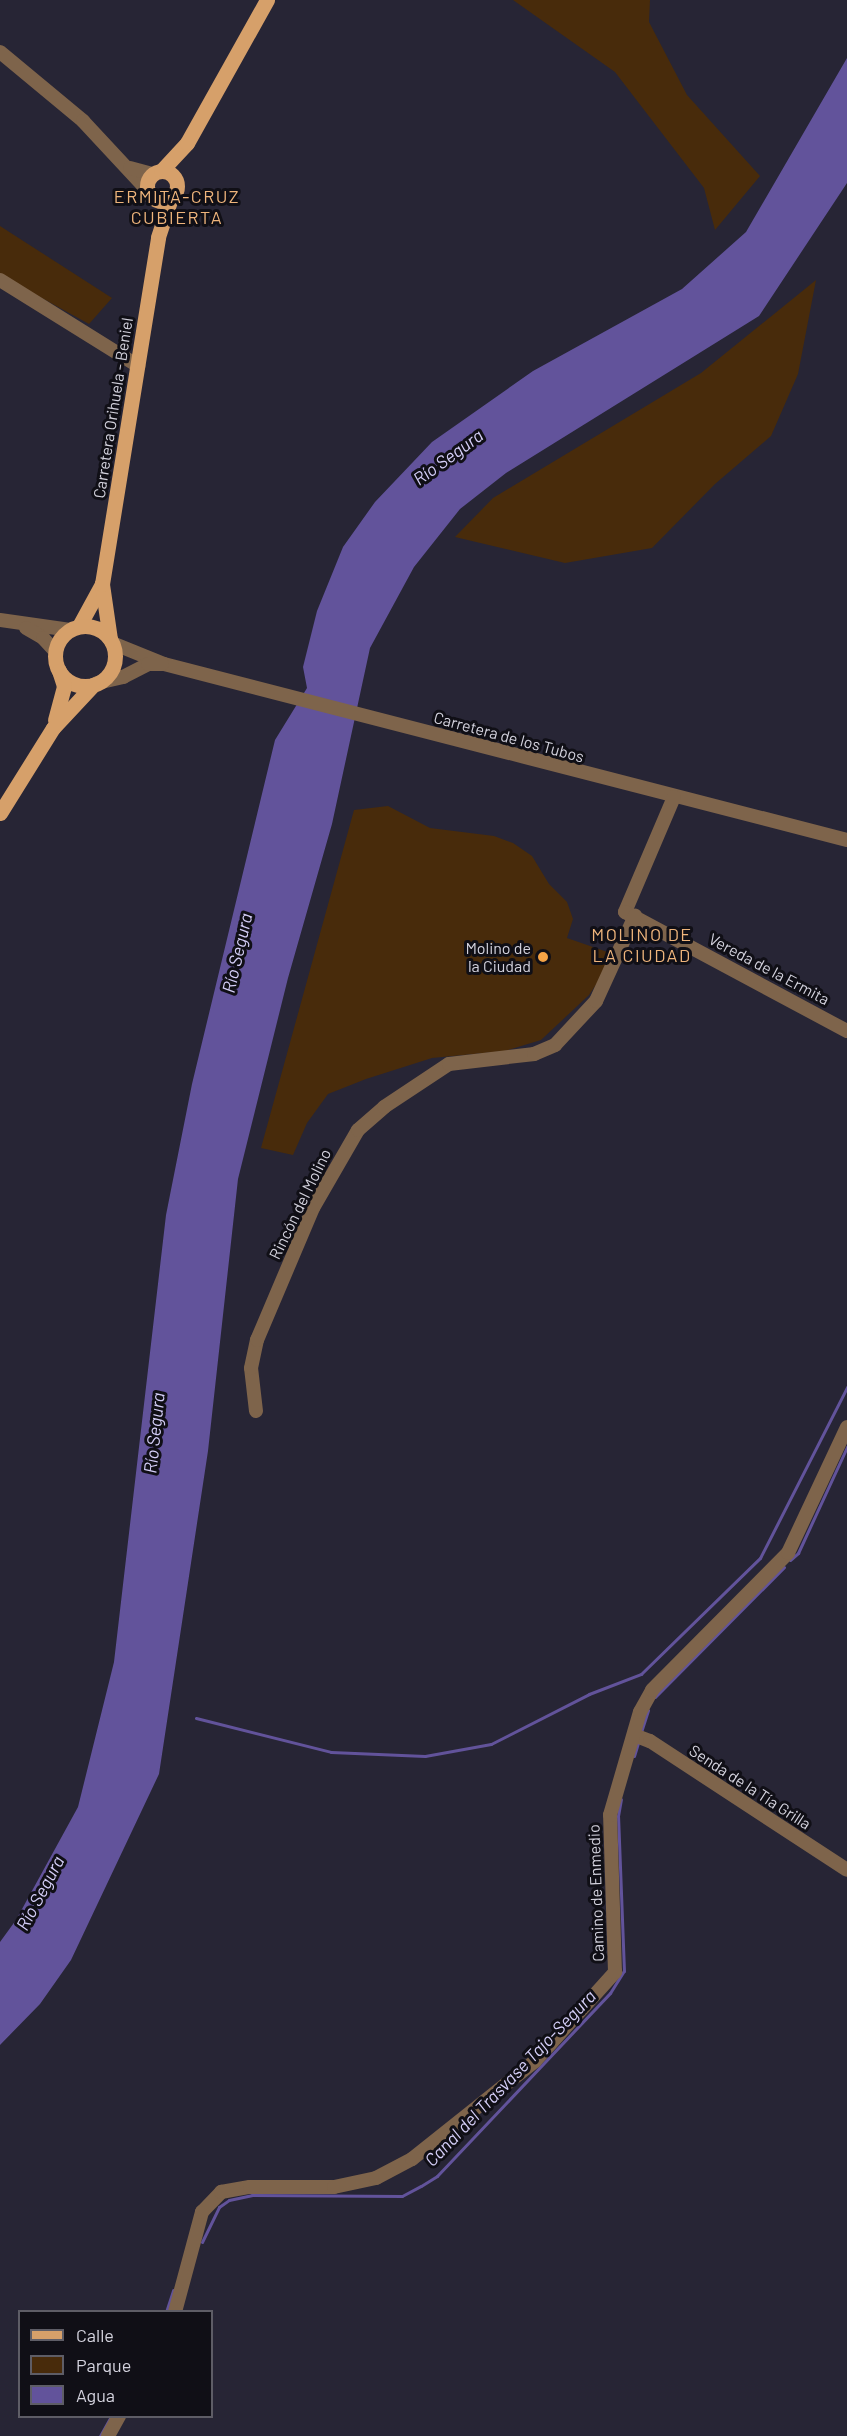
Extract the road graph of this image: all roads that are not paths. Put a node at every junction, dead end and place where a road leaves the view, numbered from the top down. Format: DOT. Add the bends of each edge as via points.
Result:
graph roads {
  1 [pos="267,0"];
  2 [pos="0,52"];
  3 [pos="187,143"];
  4 [pos="130,168"];
  5 [pos="157,173"];
  6 [pos="176,181"];
  7 [pos="150,195"];
  8 [pos="171,198"];
  9 [pos="158,237"];
  10 [pos="0,280"];
  11 [pos="138,366"];
  12 [pos="102,584"];
  13 [pos="0,620"];
  14 [pos="21,625"];
  15 [pos="74,628"];
  16 [pos="111,641"];
  17 [pos="55,651"];
  18 [pos="164,664"];
  19 [pos="59,671"];
  20 [pos="95,684"];
  21 [pos="52,728"];
  22 [pos="674,797"];
  23 [pos="0,813"];
  24 [pos="847,840"];
  25 [pos="635,916"];
  26 [pos="847,1031"];
  27 [pos="256,1411"];
  28 [pos="847,1427"];
  29 [pos="634,1735"];
  30 [pos="847,1870"];
  31 [pos="176,2310"];
  32 [pos="117,2418"];
  33 [pos="108,2436"];
  1 -- 3 [label="main road"];
  2 -- 4 [label="street" via="83,121"];
  3 -- 5 [label="main road"];
  3 -- 6 [label="main road"];
  4 -- 5 [label="street"];
  4 -- 7 [label="street"];
  5 -- 6 [label="main road" via="170,174"];
  5 -- 7 [label="main road"];
  6 -- 8 [label="main road" via="177,190"];
  7 -- 8 [label="main road" via="162,202"];
  7 -- 9 [label="main road, Carretera Orihuela - Beniel"];
  8 -- 9 [label="main road, Carretera Orihuela - Beniel"];
  9 -- 11 [label="main road, Carretera Orihuela - Beniel"];
  10 -- 11 [label="street"];
  11 -- 12 [label="main road, Carretera Orihuela - Beniel"];
  12 -- 15 [label="main road, Carretera Orihuela - Beniel"];
  12 -- 16 [label="main road, Carretera Orihuela - Beniel"];
  13 -- 14 [label="street"];
  14 -- 15 [label="street"];
  14 -- 17 [label="street" via="43,638"];
  15 -- 16 [label="main road" via="96,628"];
  15 -- 17 [label="main road"];
  16 -- 18 [label="street, Carretera de los Tubos"];
  16 -- 20 [label="main road" via="115,656 112,669"];
  17 -- 19 [label="main road"];
  18 -- 20 [label="street, Carretera de los Tubos" via="148,664 123,677"];
  18 -- 22 [label="street, Carretera de los Tubos"];
  19 -- 20 [label="main road" via="74,684"];
  19 -- 21 [label="main road" via="64,686"];
  20 -- 21 [label="main road"];
  21 -- 23 [label="main road"];
  22 -- 24 [label="street, Carretera de los Tubos"];
  22 -- 25 [label="street" via="626,912"];
  25 -- 26 [label="street, Vereda de la Ermita"];
  25 -- 27 [label="street, Rincón del Molino" via="596,1001 555,1045 534,1054 449,1064 384,1107 358,1130 313,1208 256,1340 250,1368"];
  28 -- 29 [label="street, Camino de Enmedio" via="788,1553 652,1690"];
  29 -- 30 [label="street, Senda de la Tía Grilla" via="650,1741"];
  29 -- 31 [label="street, Camino de Enmedio" via="609,1815 615,1972 535,2061 412,2159 376,2178 334,2187 250,2187 221,2192 202,2212"];
  32 -- 33 [label="street"];
}
